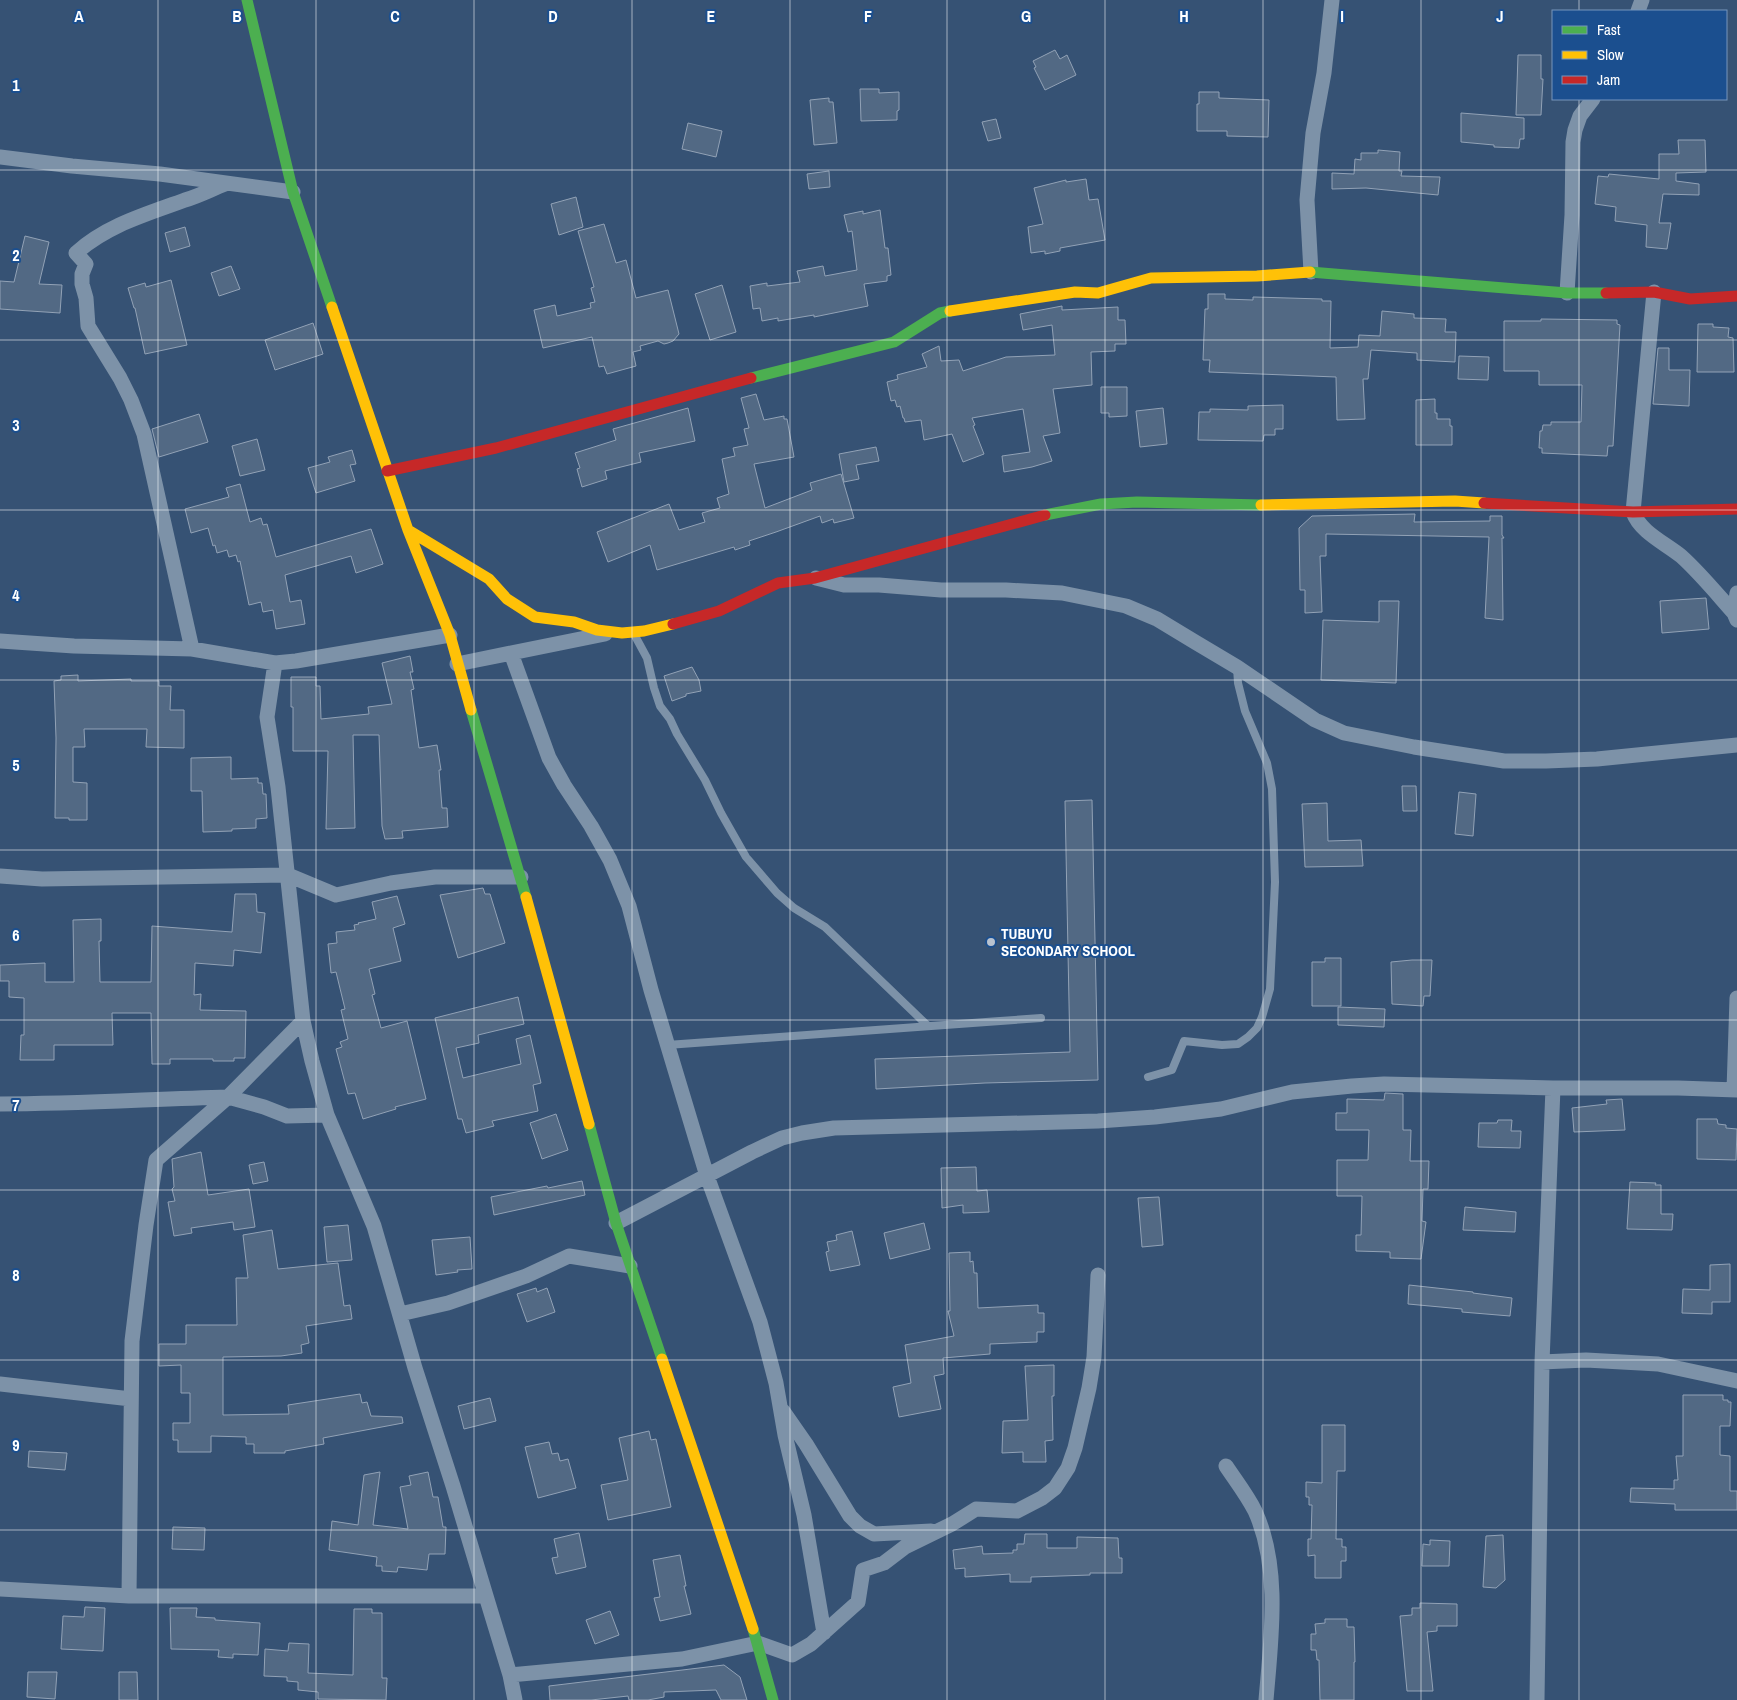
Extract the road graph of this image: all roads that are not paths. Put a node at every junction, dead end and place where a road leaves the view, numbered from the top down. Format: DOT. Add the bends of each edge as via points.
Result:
graph roads {
  1 [pos="247,0"];
  2 [pos="1332,0"];
  3 [pos="1592,100"];
  4 [pos="0,157"];
  5 [pos="225,184"];
  6 [pos="293,192"];
  7 [pos="1311,272"];
  8 [pos="1654,292"];
  9 [pos="1567,293"];
  10 [pos="1737,296"];
  11 [pos="387,471"];
  12 [pos="1737,509"];
  13 [pos="1633,512"];
  14 [pos="408,530"];
  15 [pos="815,578"];
  16 [pos="1737,593"];
  17 [pos="1736,616"];
  18 [pos="611,632"];
  19 [pos="633,632"];
  20 [pos="450,635"];
  21 [pos="0,641"];
  22 [pos="192,649"];
  23 [pos="511,653"];
  24 [pos="275,663"];
  25 [pos="457,664"];
  26 [pos="1237,667"];
  27 [pos="1737,745"];
  28 [pos="288,875"];
  29 [pos="0,876"];
  30 [pos="522,877"];
  31 [pos="1737,998"];
  32 [pos="1041,1018"];
  33 [pos="303,1020"];
  34 [pos="928,1026"];
  35 [pos="668,1045"];
  36 [pos="1148,1076"];
  37 [pos="1553,1088"];
  38 [pos="1736,1090"];
  39 [pos="228,1097"];
  40 [pos="0,1104"];
  41 [pos="327,1115"];
  42 [pos="707,1176"];
  43 [pos="616,1223"];
  44 [pos="630,1266"];
  45 [pos="1098,1275"];
  46 [pos="400,1314"];
  47 [pos="1542,1362"];
  48 [pos="1737,1381"];
  49 [pos="0,1384"];
  50 [pos="131,1399"];
  51 [pos="780,1405"];
  52 [pos="1226,1466"];
  53 [pos="935,1531"];
  54 [pos="0,1589"];
  55 [pos="129,1596"];
  56 [pos="486,1596"];
  57 [pos="824,1633"];
  58 [pos="758,1643"];
  59 [pos="510,1676"];
  60 [pos="515,1700"];
  61 [pos="773,1700"];
  62 [pos="1266,1700"];
  63 [pos="1537,1700"];
  1 -- 6 [label="street"];
  2 -- 7 [label="street" via="1307,200"];
  3 -- 9 [label="street" via="1580,116 1573,142"];
  4 -- 5 [label="street"];
  5 -- 6 [label="street"];
  5 -- 22 [label="street" via="137,217 87,243 76,253 86,264 82,284 88,326 120,378 144,434"];
  6 -- 11 [label="street"];
  7 -- 9 [label="street"];
  7 -- 11 [label="street" via="1151,278 1098,293 1075,292 940,313 894,342 496,448"];
  8 -- 9 [label="street"];
  8 -- 10 [label="street" via="1690,299"];
  8 -- 13 [label="street"];
  11 -- 14 [label="street"];
  12 -- 13 [label="street"];
  13 -- 15 [label="street" via="1455,501 1101,504 1013,523"];
  13 -- 17 [label="street" via="1642,527 1681,556"];
  14 -- 18 [label="street" via="489,579 507,599 535,617 574,622"];
  14 -- 20 [label="street"];
  15 -- 19 [label="street" via="778,583 719,611"];
  15 -- 26 [label="street" via="844,585 1062,593 1108,602 1157,619"];
  16 -- 17 [label="street"];
  18 -- 19 [label="street"];
  18 -- 23 [label="street"];
  19 -- 34 [label="lane" via="647,658 660,706 670,718 746,857 776,893 826,927"];
  20 -- 24 [label="street"];
  20 -- 25 [label="street"];
  21 -- 22 [label="street"];
  22 -- 24 [label="street"];
  23 -- 25 [label="street"];
  23 -- 35 [label="street" via="549,758 610,860 625,897"];
  24 -- 28 [label="street" via="266,717"];
  25 -- 30 [label="street"];
  26 -- 27 [label="street" via="1315,720 1344,733 1414,747 1504,761 1529,761 1596,759"];
  26 -- 36 [label="lane" via="1245,711 1271,777 1274,890 1268,997 1257,1028 1238,1044 1184,1041 1172,1070"];
  28 -- 29 [label="street" via="42,879"];
  28 -- 30 [label="street" via="336,894 435,877"];
  28 -- 33 [label="street"];
  30 -- 43 [label="street"];
  31 -- 38 [label="street"];
  32 -- 34 [label="lane"];
  33 -- 39 [label="street"];
  33 -- 41 [label="street"];
  34 -- 35 [label="lane"];
  35 -- 42 [label="street"];
  37 -- 38 [label="street"];
  37 -- 42 [label="street" via="1384,1084 1292,1092 1221,1109 1156,1117 834,1128 782,1138"];
  37 -- 47 [label="street"];
  39 -- 40 [label="street"];
  39 -- 41 [label="street" via="287,1116"];
  39 -- 50 [label="street" via="156,1160 132,1341"];
  41 -- 46 [label="street" via="374,1226"];
  42 -- 43 [label="street"];
  42 -- 51 [label="street" via="760,1322"];
  43 -- 44 [label="street"];
  44 -- 46 [label="street" via="569,1256 526,1276 448,1303"];
  44 -- 58 [label="street"];
  45 -- 53 [label="street" via="1093,1365 1075,1448 1061,1480 1042,1498 1017,1511 976,1509"];
  46 -- 56 [label="street"];
  47 -- 48 [label="street" via="1586,1360 1658,1364"];
  47 -- 63 [label="street"];
  49 -- 50 [label="street"];
  50 -- 55 [label="street"];
  51 -- 53 [label="street" via="850,1516 860,1526 874,1534"];
  51 -- 57 [label="street"];
  52 -- 62 [label="street" via="1255,1511 1268,1550 1272,1580"];
  53 -- 57 [label="street" via="884,1563 863,1570 858,1602"];
  54 -- 55 [label="street"];
  55 -- 56 [label="street"];
  56 -- 59 [label="street"];
  57 -- 58 [label="street" via="792,1655"];
  58 -- 59 [label="street" via="682,1659"];
  58 -- 61 [label="street"];
  59 -- 60 [label="street"];
}
